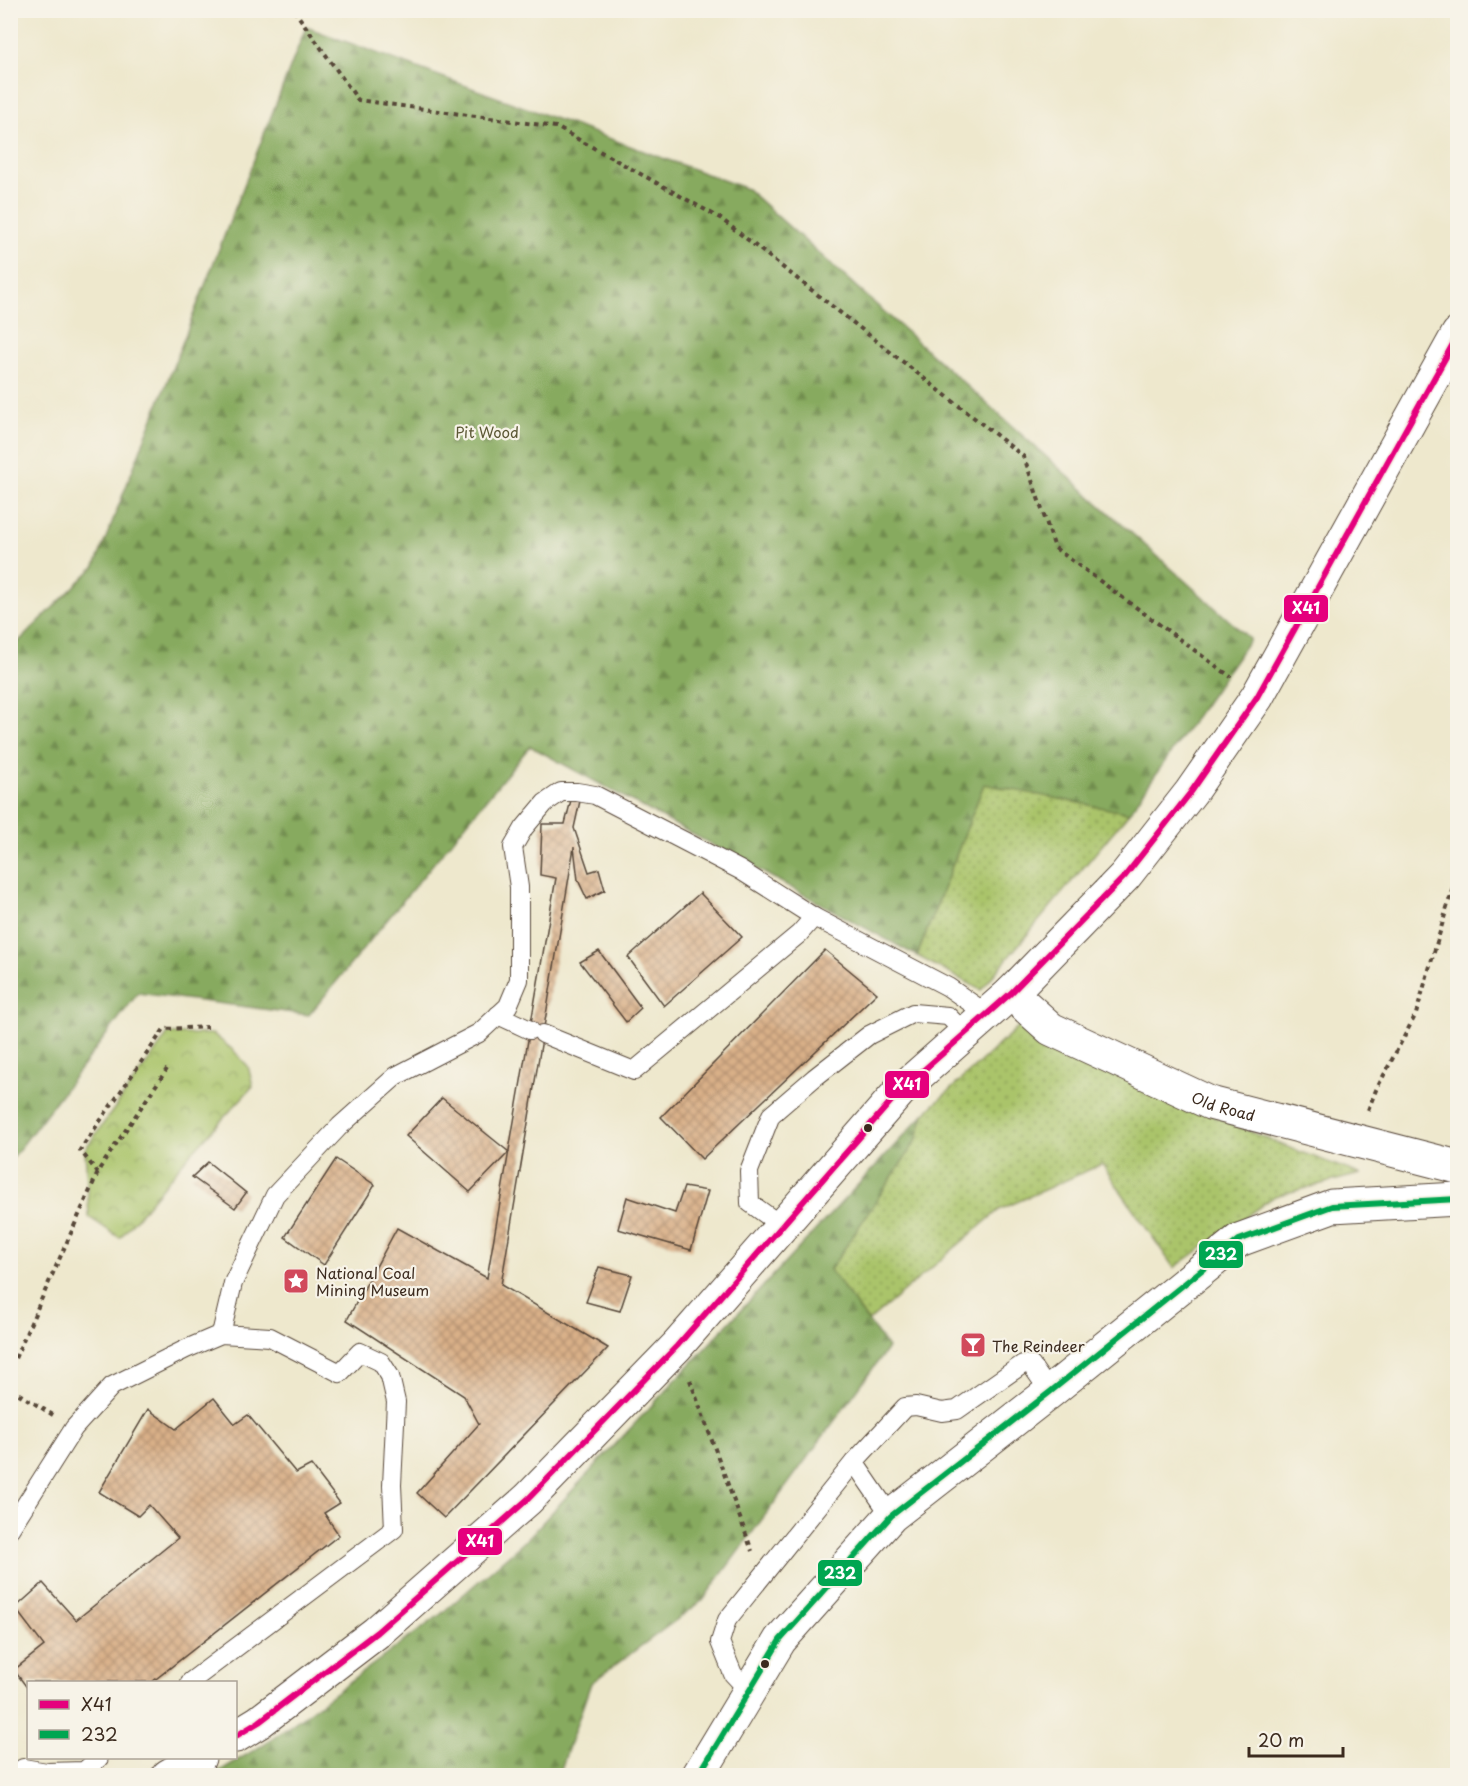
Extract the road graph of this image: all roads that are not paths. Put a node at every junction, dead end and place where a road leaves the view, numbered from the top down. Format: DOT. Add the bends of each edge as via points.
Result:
graph roads {
  1 [pos="1458,334"];
  2 [pos="814,917"];
  3 [pos="988,1014"];
  4 [pos="498,1015"];
  5 [pos="1458,1167"];
  6 [pos="1458,1199"];
  7 [pos="782,1226"];
  8 [pos="221,1334"];
  9 [pos="1050,1392"];
  10 [pos="854,1462"];
  11 [pos="891,1516"];
  12 [pos="10,1529"];
  13 [pos="193,1681"];
  14 [pos="749,1691"];
  15 [pos="237,1735"];
  16 [pos="98,1759"];
  17 [pos="197,1759"];
  18 [pos="11,1776"];
  19 [pos="168,1776"];
  20 [pos="698,1776"];
  1 -- 3 [label="main road" via="1257,697 1191,792 1125,876"];
  2 -- 3 [label="lane" via="948,987"];
  2 -- 4 [label="lane" via="634,1071"];
  2 -- 4 [label="lane" via="740,870 595,795 561,792 545,803 513,847 519,887 519,980 508,1006"];
  3 -- 5 [label="main road, Old Road" via="1051,1029 1210,1103"];
  3 -- 7 [label="main road" via="900,1091"];
  3 -- 7 [label="lane" via="913,1013 869,1035 771,1115 749,1171 750,1203"];
  4 -- 8 [label="lane" via="479,1033 396,1076 340,1126 275,1195 233,1283"];
  6 -- 9 [label="main road" via="1332,1206 1239,1240"];
  7 -- 15 [label="main road" via="677,1346 528,1499 377,1632"];
  8 -- 12 [label="lane" via="112,1386 74,1428"];
  8 -- 13 [label="lane" via="270,1337 340,1373 360,1352 381,1362 390,1376 396,1402 394,1528"];
  9 -- 10 [label="lane" via="1031,1365 1023,1364 957,1410 904,1407"];
  9 -- 11 [label="main road"];
  10 -- 11 [label="lane"];
  10 -- 14 [label="lane" via="726,1620 720,1642 733,1674"];
  11 -- 14 [label="main road" via="780,1640"];
  14 -- 20 [label="main road"];
  16 -- 18 [label="lane" via="84,1771 22,1768"];
  17 -- 19 [label="main road"];
}
